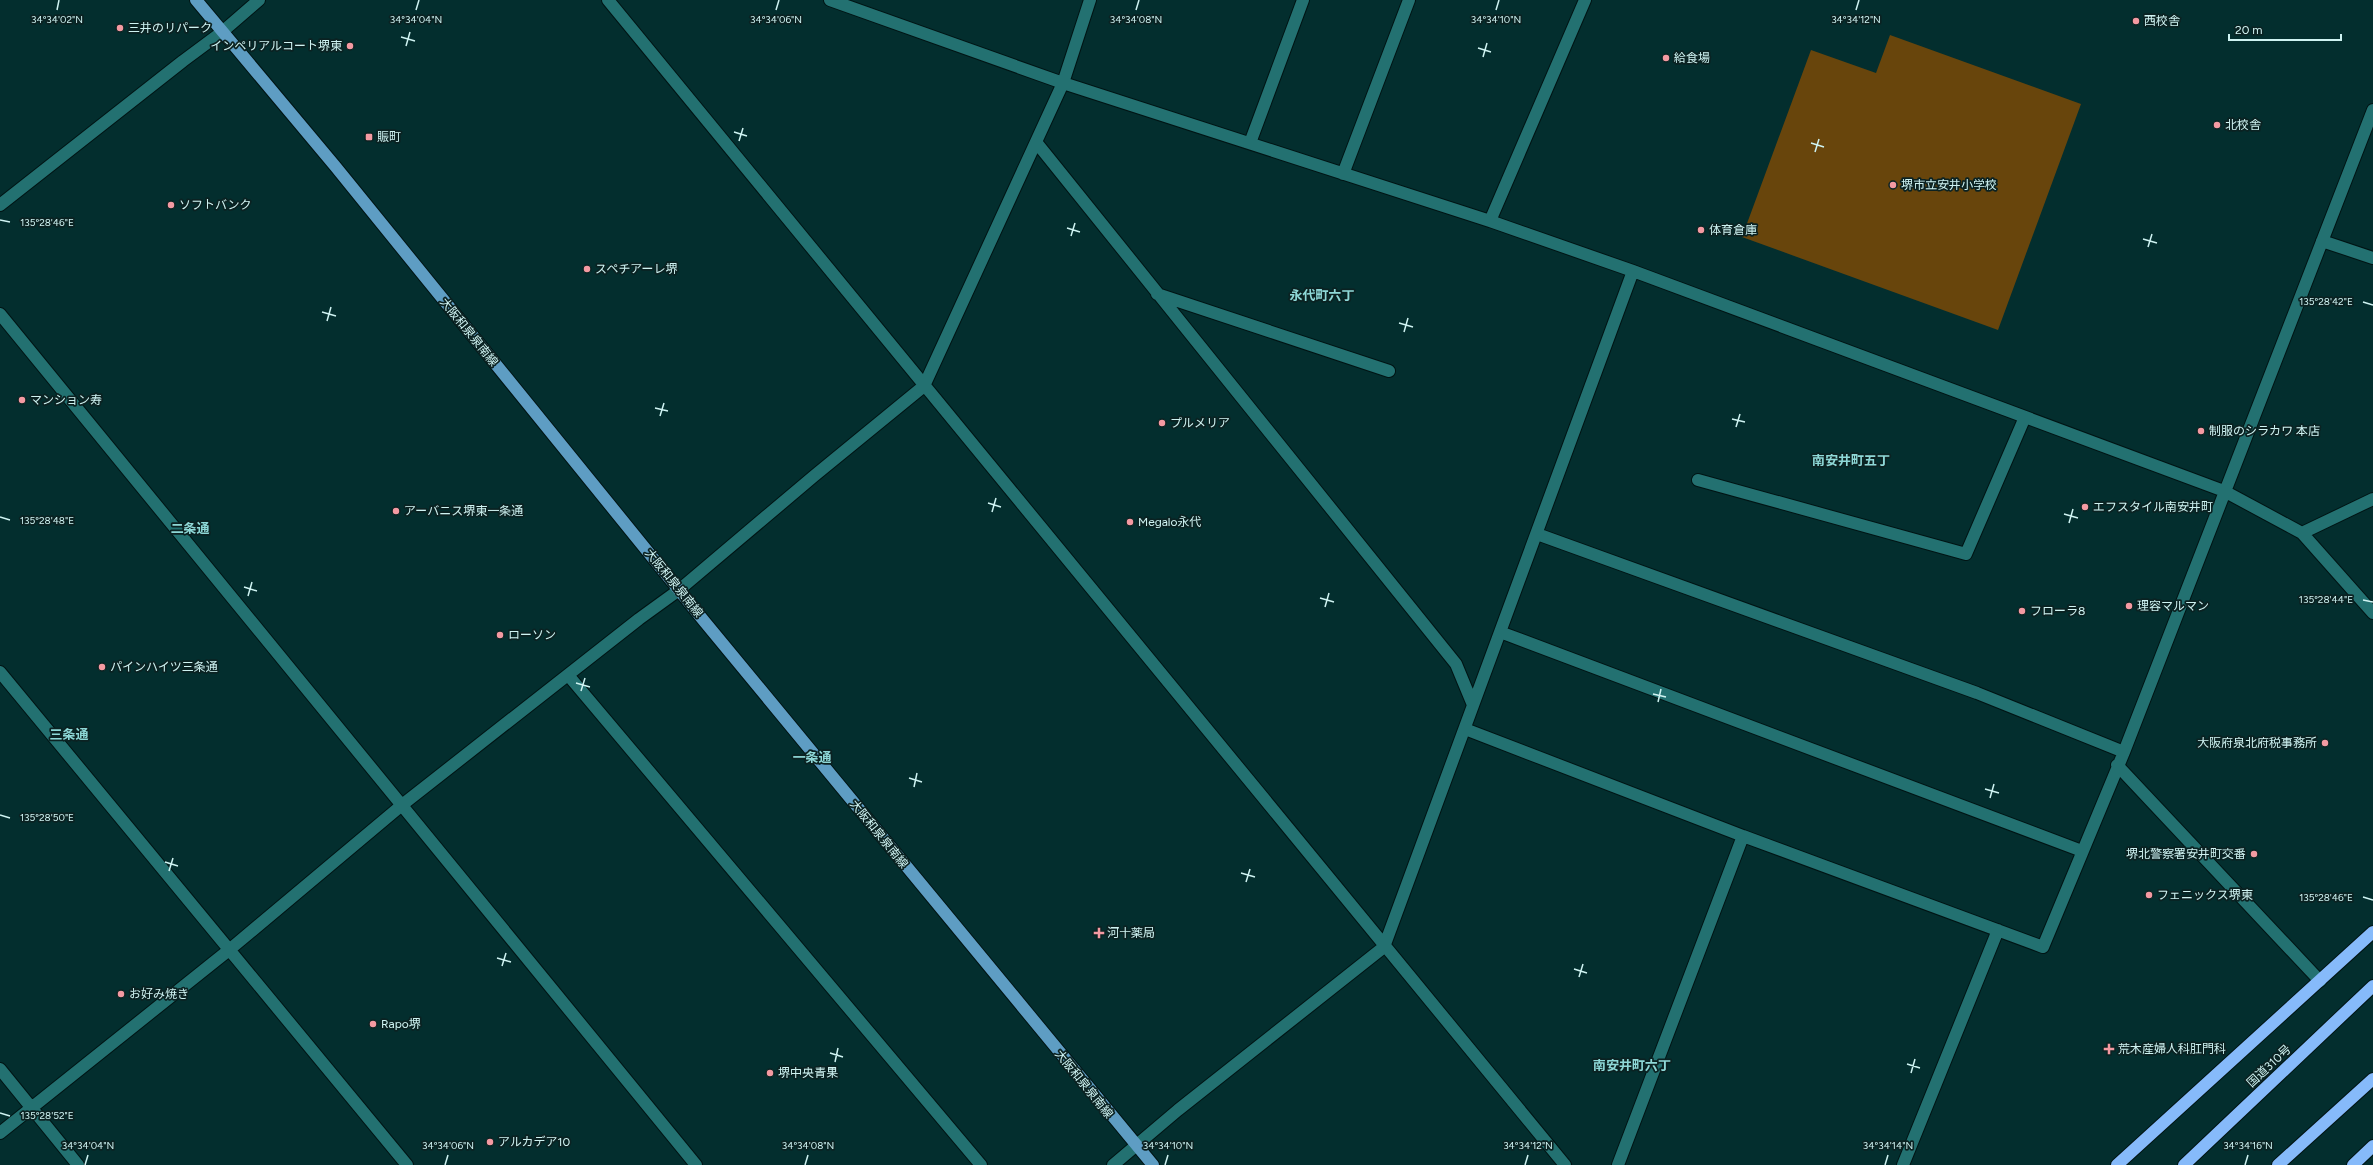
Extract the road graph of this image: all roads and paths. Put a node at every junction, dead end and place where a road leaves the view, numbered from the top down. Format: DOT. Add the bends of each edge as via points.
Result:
graph roads {
  1 [pos="196,0"];
  2 [pos="260,0"];
  3 [pos="608,0"];
  4 [pos="830,0"];
  5 [pos="1090,0"];
  6 [pos="1303,0"];
  7 [pos="1409,0"];
  8 [pos="1584,0"];
  9 [pos="222,32"];
  10 [pos="1063,83"];
  11 [pos="2373,110"];
  12 [pos="1036,142"];
  13 [pos="1250,143"];
  14 [pos="1343,174"];
  15 [pos="0,205"];
  16 [pos="1490,221"];
  17 [pos="2322,241"];
  18 [pos="2373,258"];
  19 [pos="1633,271"];
  20 [pos="1157,294"];
  21 [pos="0,314"];
  22 [pos="1389,371"];
  23 [pos="924,386"];
  24 [pos="2025,417"];
  25 [pos="1698,480"];
  26 [pos="2224,490"];
  27 [pos="2373,498"];
  28 [pos="2302,533"];
  29 [pos="1537,534"];
  30 [pos="679,590"];
  31 [pos="2373,613"];
  32 [pos="1500,632"];
  33 [pos="0,672"];
  34 [pos="568,675"];
  35 [pos="1473,705"];
  36 [pos="1465,729"];
  37 [pos="2124,752"];
  38 [pos="2117,765"];
  39 [pos="402,805"];
  40 [pos="1743,836"];
  41 [pos="2082,851"];
  42 [pos="1998,930"];
  43 [pos="2373,932"];
  44 [pos="1384,947"];
  45 [pos="228,950"];
  46 [pos="2320,980"];
  47 [pos="2373,986"];
  48 [pos="0,1069"];
  49 [pos="2373,1079"];
  50 [pos="31,1107"];
  51 [pos="0,1133"];
  52 [pos="2373,1146"];
  53 [pos="1136,1147"];
  54 [pos="78,1165"];
  55 [pos="407,1165"];
  56 [pos="696,1165"];
  57 [pos="981,1165"];
  58 [pos="1113,1165"];
  59 [pos="1153,1165"];
  60 [pos="1565,1165"];
  61 [pos="1618,1165"];
  62 [pos="1903,1165"];
  63 [pos="2118,1165"];
  64 [pos="2184,1165"];
  65 [pos="2278,1165"];
  66 [pos="2353,1165"];
  1 -- 9 [label="main road, 大阪和泉泉南線"];
  2 -- 9 [label="street"];
  3 -- 23 [label="street"];
  4 -- 10 [label="street"];
  5 -- 10 [label="street"];
  6 -- 13 [label="street"];
  7 -- 14 [label="street"];
  8 -- 16 [label="street"];
  9 -- 15 [label="street"];
  9 -- 30 [label="main road, 大阪和泉泉南線" via="335,166"];
  10 -- 12 [label="street"];
  10 -- 13 [label="street"];
  11 -- 17 [label="street"];
  12 -- 20 [label="street"];
  12 -- 23 [label="street"];
  13 -- 14 [label="street"];
  14 -- 16 [label="street"];
  16 -- 19 [label="street"];
  17 -- 18 [label="street"];
  17 -- 26 [label="street"];
  19 -- 24 [label="street"];
  19 -- 29 [label="street"];
  20 -- 22 [label="street"];
  20 -- 35 [label="street" via="1456,664"];
  21 -- 39 [label="street"];
  23 -- 30 [label="street"];
  23 -- 44 [label="street"];
  24 -- 25 [label="street" via="1966,554"];
  24 -- 26 [label="street"];
  26 -- 28 [label="street"];
  26 -- 37 [label="street"];
  27 -- 28 [label="street"];
  28 -- 31 [label="street"];
  29 -- 32 [label="street"];
  29 -- 37 [label="street" via="1977,693"];
  30 -- 34 [label="street"];
  30 -- 53 [label="main road, 大阪和泉泉南線"];
  32 -- 35 [label="street"];
  32 -- 41 [label="street"];
  33 -- 45 [label="street"];
  34 -- 39 [label="street"];
  34 -- 57 [label="street"];
  35 -- 36 [label="street"];
  36 -- 40 [label="street"];
  36 -- 44 [label="street"];
  37 -- 38 [label="street"];
  38 -- 41 [label="street"];
  38 -- 46 [label="street"];
  39 -- 45 [label="street"];
  39 -- 56 [label="street"];
  40 -- 42 [label="street"];
  40 -- 61 [label="street"];
  41 -- 42 [label="street" via="2043,947"];
  42 -- 62 [label="street"];
  43 -- 46 [label="highway"];
  44 -- 53 [label="street" via="1184,1105"];
  44 -- 60 [label="street"];
  45 -- 50 [label="street"];
  45 -- 55 [label="street"];
  46 -- 63 [label="highway"];
  47 -- 64 [label="highway, 国道310号"];
  48 -- 50 [label="street"];
  49 -- 65 [label="highway"];
  50 -- 51 [label="street"];
  50 -- 54 [label="street"];
  52 -- 66 [label="highway"];
  53 -- 58 [label="street"];
  53 -- 59 [label="main road, 大阪和泉泉南線"];
}
